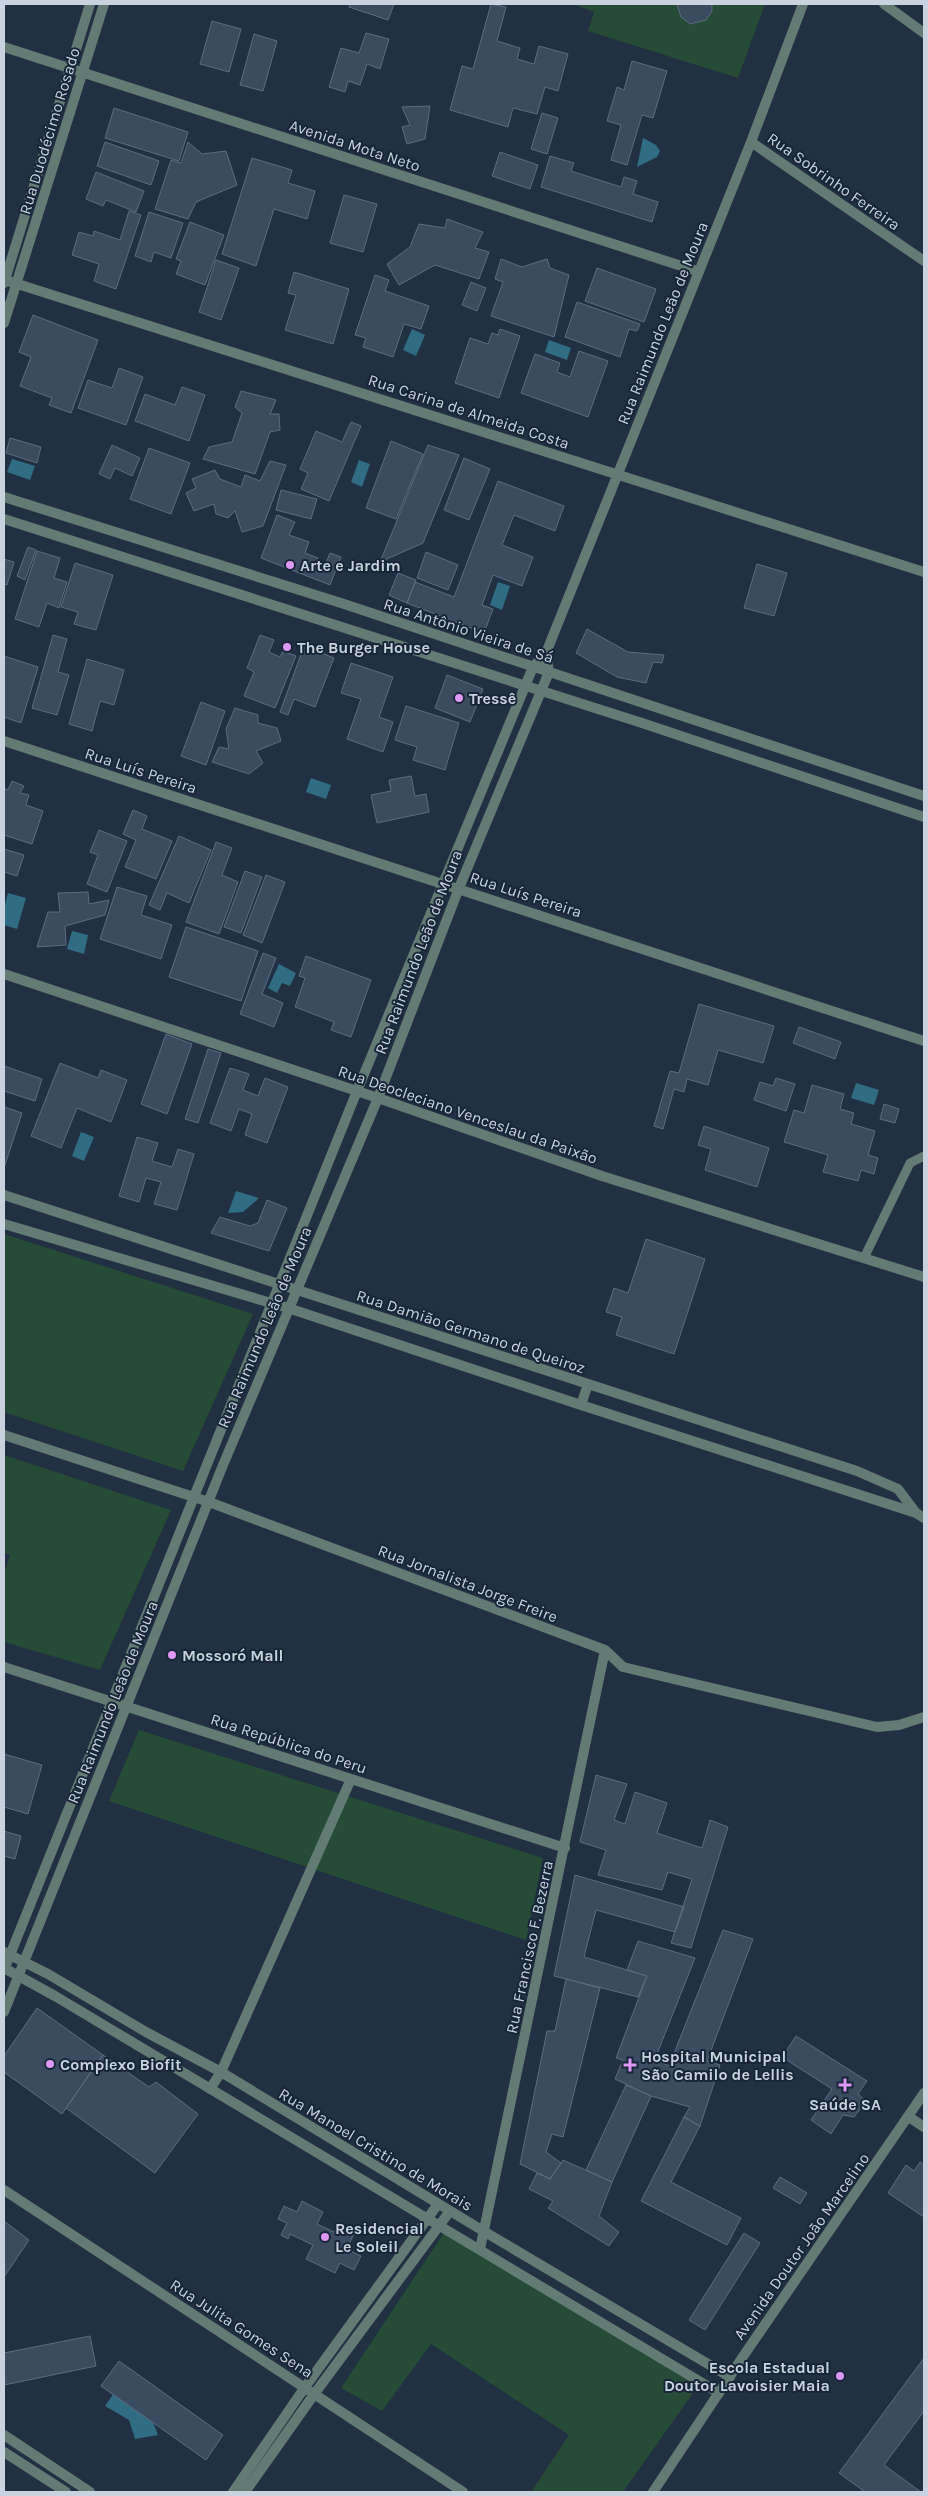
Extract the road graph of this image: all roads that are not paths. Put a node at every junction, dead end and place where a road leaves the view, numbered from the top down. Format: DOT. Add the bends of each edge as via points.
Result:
graph roads {
  1 [pos="90,4"];
  2 [pos="104,4"];
  3 [pos="803,4"];
  4 [pos="884,4"];
  5 [pos="924,33"];
  6 [pos="4,47"];
  7 [pos="69,69"];
  8 [pos="83,73"];
  9 [pos="751,142"];
  10 [pos="924,261"];
  11 [pos="697,271"];
  12 [pos="4,282"];
  13 [pos="16,283"];
  14 [pos="4,323"];
  15 [pos="618,474"];
  16 [pos="4,497"];
  17 [pos="4,519"];
  18 [pos="924,572"];
  19 [pos="546,653"];
  20 [pos="533,667"];
  21 [pos="549,672"];
  22 [pos="526,686"];
  23 [pos="540,691"];
  24 [pos="4,741"];
  25 [pos="924,796"];
  26 [pos="924,817"];
  27 [pos="445,884"];
  28 [pos="459,888"];
  29 [pos="4,974"];
  30 [pos="924,1041"];
  31 [pos="357,1091"];
  32 [pos="378,1098"];
  33 [pos="924,1156"];
  34 [pos="4,1195"];
  35 [pos="4,1224"];
  36 [pos="864,1258"];
  37 [pos="924,1277"];
  38 [pos="281,1285"];
  39 [pos="295,1290"];
  40 [pos="274,1303"];
  41 [pos="288,1308"];
  42 [pos="588,1384"];
  43 [pos="580,1406"];
  44 [pos="4,1435"];
  45 [pos="194,1497"];
  46 [pos="209,1502"];
  47 [pos="920,1516"];
  48 [pos="605,1650"];
  49 [pos="4,1667"];
  50 [pos="111,1702"];
  51 [pos="126,1706"];
  52 [pos="924,1718"];
  53 [pos="352,1779"];
  54 [pos="565,1848"];
  55 [pos="7,1953"];
  56 [pos="25,1962"];
  57 [pos="4,1969"];
  58 [pos="19,1977"];
  59 [pos="4,2012"];
  60 [pos="222,2072"];
  61 [pos="210,2089"];
  62 [pos="924,2093"];
  63 [pos="909,2117"];
  64 [pos="924,2127"];
  65 [pos="4,2190"];
  66 [pos="438,2204"];
  67 [pos="450,2211"];
  68 [pos="429,2218"];
  69 [pos="439,2225"];
  70 [pos="485,2232"];
  71 [pos="480,2249"];
  72 [pos="730,2377"];
  73 [pos="306,2387"];
  74 [pos="315,2393"];
  75 [pos="719,2393"];
  76 [pos="4,2435"];
  77 [pos="4,2452"];
  78 [pos="66,2492"];
  79 [pos="90,2492"];
  80 [pos="233,2492"];
  81 [pos="245,2492"];
  82 [pos="463,2492"];
  83 [pos="653,2492"];
  1 -- 7 [label="street, Rua Duodécimo Rosado"];
  2 -- 8 [label="street, Rua Duodécimo Rosado"];
  3 -- 9 [label="street, Rua Raimundo Leão de Moura"];
  4 -- 5 [label="street"];
  6 -- 7 [label="street, Avenida Mota Neto"];
  7 -- 8 [label="street, Avenida Mota Neto"];
  7 -- 12 [label="street, Rua Duodécimo Rosado"];
  8 -- 11 [label="street, Avenida Mota Neto"];
  8 -- 13 [label="street, Rua Duodécimo Rosado"];
  9 -- 10 [label="street, Rua Sobrinho Ferreira"];
  9 -- 11 [label="street, Rua Raimundo Leão de Moura"];
  11 -- 15 [label="street, Rua Raimundo Leão de Moura"];
  12 -- 13 [label="street, Rua Carina de Almeida Costa"];
  13 -- 14 [label="street, Rua Duodécimo Rosado"];
  13 -- 15 [label="street, Rua Carina de Almeida Costa"];
  15 -- 18 [label="street, Rua Carina de Almeida Costa"];
  15 -- 19 [label="street, Rua Raimundo Leão de Moura"];
  16 -- 20 [label="street, Rua Antônio Vieira de Sá"];
  17 -- 22 [label="street"];
  19 -- 20 [label="street, Rua Raimundo Leão de Moura"];
  19 -- 21 [label="street"];
  20 -- 21 [label="street, Rua Antônio Vieira de Sá"];
  20 -- 22 [label="street, Rua Raimundo Leão de Moura"];
  21 -- 23 [label="street, Rua Raimundo Leão de Moura"];
  21 -- 25 [label="street, Rua Antônio Vieira de Sá"];
  22 -- 23 [label="street"];
  22 -- 27 [label="street, Rua Raimundo Leão de Moura"];
  23 -- 26 [label="street"];
  23 -- 28 [label="street, Rua Raimundo Leão de Moura"];
  24 -- 27 [label="street, Rua Luís Pereira"];
  27 -- 28 [label="street, Rua Luís Pereira"];
  27 -- 31 [label="street, Rua Raimundo Leão de Moura"];
  28 -- 30 [label="street, Rua Luís Pereira"];
  28 -- 32 [label="street, Rua Raimundo Leão de Moura"];
  29 -- 31 [label="street, Rua Deocleciano Venceslau da Paixão"];
  31 -- 32 [label="street, Rua Deocleciano Venceslau da Paixão"];
  31 -- 38 [label="street, Rua Raimundo Leão de Moura"];
  32 -- 36 [label="street, Rua Deocleciano Venceslau da Paixão" via="602,1176"];
  32 -- 39 [label="street, Rua Raimundo Leão de Moura"];
  33 -- 36 [label="lane" via="910,1163"];
  34 -- 38 [label="street, Rua Damião Germano de Queiroz"];
  35 -- 40 [label="street, Rua Damião Germano de Queiroz"];
  36 -- 37 [label="street, Rua Deocleciano Venceslau da Paixão"];
  38 -- 39 [label="street, Rua Damião Germano de Queiroz"];
  38 -- 40 [label="street, Rua Raimundo Leão de Moura"];
  39 -- 41 [label="street, Rua Raimundo Leão de Moura"];
  39 -- 42 [label="street, Rua Damião Germano de Queiroz"];
  40 -- 41 [label="street, Rua Damião Germano de Queiroz"];
  40 -- 45 [label="street, Rua Raimundo Leão de Moura"];
  41 -- 43 [label="street, Rua Damião Germano de Queiroz"];
  41 -- 46 [label="street, Rua Raimundo Leão de Moura"];
  42 -- 43 [label="street"];
  42 -- 47 [label="street, Rua Damião Germano de Queiroz" via="858,1471 898,1490"];
  43 -- 47 [label="street, Rua Damião Germano de Queiroz"];
  44 -- 45 [label="street, Rua Jornalista Jorge Freire"];
  45 -- 46 [label="street, Rua Jornalista Jorge Freire"];
  45 -- 50 [label="street, Rua Raimundo Leão de Moura"];
  46 -- 48 [label="street, Rua Jornalista Jorge Freire"];
  46 -- 51 [label="street, Rua Raimundo Leão de Moura"];
  48 -- 52 [label="street, Rua Jornalista Jorge Freire" via="622,1668 877,1727"];
  48 -- 54 [label="street, Rua Francisco F. Bezerra"];
  49 -- 50 [label="street, Rua República do Peru"];
  50 -- 51 [label="street, Rua República do Peru"];
  50 -- 55 [label="street, Rua Raimundo Leão de Moura"];
  51 -- 53 [label="street, Rua República do Peru"];
  51 -- 56 [label="street, Rua Raimundo Leão de Moura"];
  53 -- 54 [label="street, Rua República do Peru"];
  53 -- 60 [label="street"];
  54 -- 70 [label="street, Rua Francisco F. Bezerra"];
  55 -- 56 [label="street, Rua Manoel Cristino de Morais"];
  55 -- 57 [label="street, Rua Raimundo Leão de Moura"];
  56 -- 58 [label="street, Rua Raimundo Leão de Moura"];
  56 -- 60 [label="street, Rua Manoel Cristino de Morais"];
  57 -- 58 [label="street, Rua Manoel Cristino de Morais"];
  58 -- 59 [label="street, Rua Raimundo Leão de Moura"];
  58 -- 61 [label="street, Rua Manoel Cristino de Morais"];
  60 -- 61 [label="street"];
  60 -- 66 [label="street, Rua Manoel Cristino de Morais"];
  61 -- 68 [label="street, Rua Manoel Cristino de Morais"];
  62 -- 63 [label="street, Avenida Doutor João Marcelino"];
  63 -- 64 [label="street"];
  63 -- 72 [label="street, Avenida Doutor João Marcelino"];
  65 -- 73 [label="street, Rua Julita Gomes Sena"];
  66 -- 67 [label="street, Rua Manoel Cristino de Morais"];
  66 -- 68 [label="street"];
  67 -- 69 [label="street"];
  67 -- 70 [label="street, Rua Manoel Cristino de Morais"];
  68 -- 69 [label="street, Rua Manoel Cristino de Morais"];
  68 -- 73 [label="street"];
  69 -- 71 [label="street, Rua Manoel Cristino de Morais"];
  69 -- 74 [label="street"];
  70 -- 71 [label="street, Rua Francisco F. Bezerra"];
  70 -- 72 [label="street, Rua Manoel Cristino de Morais"];
  71 -- 75 [label="street, Rua Manoel Cristino de Morais"];
  72 -- 75 [label="street, Avenida Doutor João Marcelino"];
  73 -- 74 [label="street, Rua Julita Gomes Sena"];
  73 -- 80 [label="street"];
  74 -- 81 [label="street"];
  74 -- 82 [label="street, Rua Julita Gomes Sena"];
  75 -- 83 [label="street, Avenida Doutor João Marcelino"];
  76 -- 79 [label="street"];
  77 -- 78 [label="street"];
}
